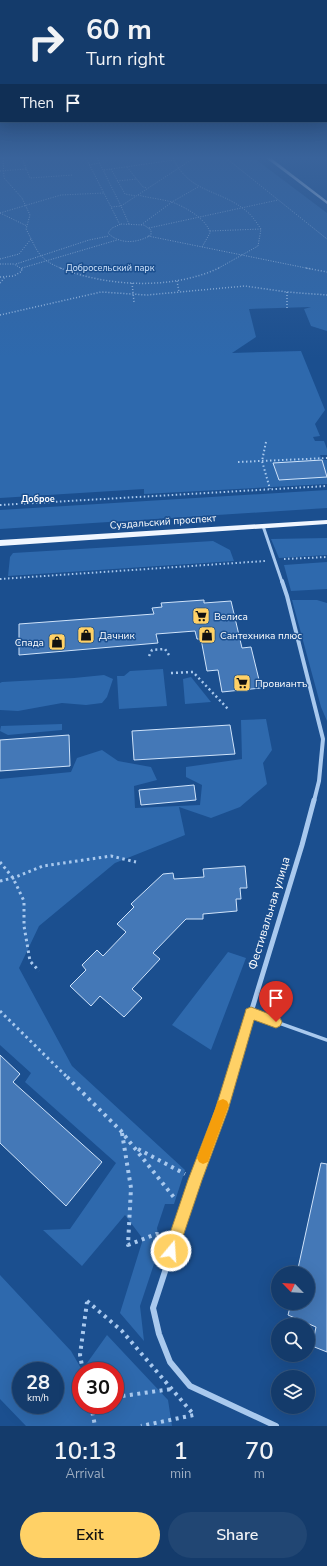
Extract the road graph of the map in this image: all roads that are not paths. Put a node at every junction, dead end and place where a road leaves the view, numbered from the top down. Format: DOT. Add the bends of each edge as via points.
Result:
graph roads {
  1 [pos="327,522"];
  2 [pos="263,526"];
  3 [pos="0,543"];
  4 [pos="251,1013"];
  5 [pos="327,1040"];
  6 [pos="276,1426"];
  1 -- 2 [label="main road, Суздальский проспект"];
  2 -- 3 [label="main road, Суздальский проспект"];
  2 -- 4 [label="street, Фестивальная улица" via="287,596 323,739 315,796"];
  4 -- 5 [label="lane"];
  4 -- 6 [label="street, Фестивальная улица" via="221,1110 153,1308 159,1334 170,1362 190,1386"];
}
